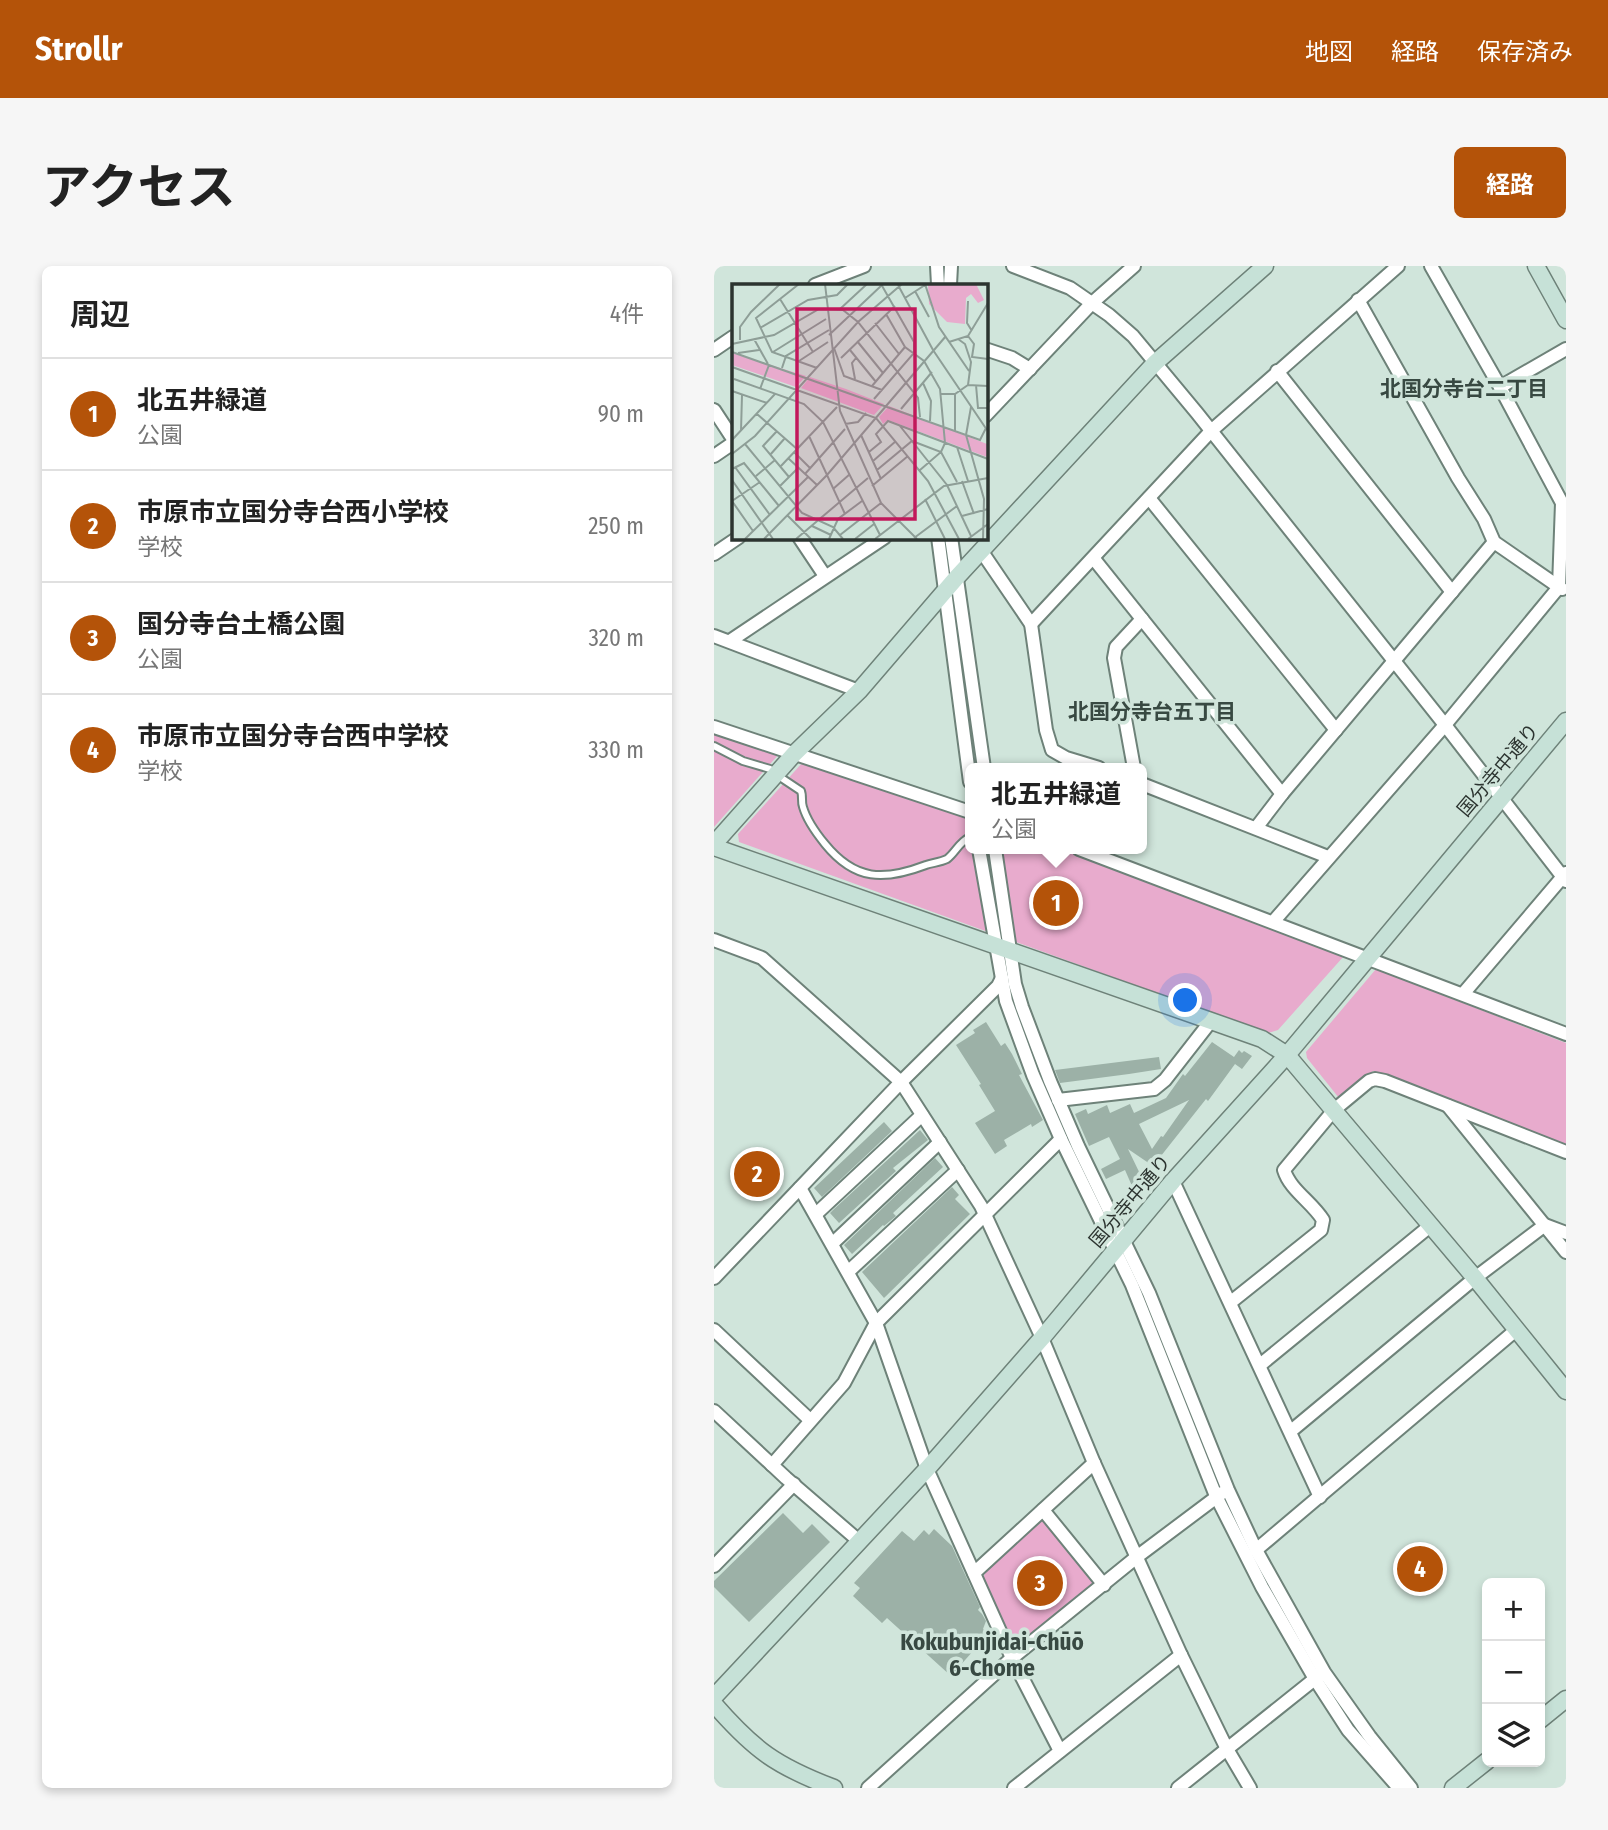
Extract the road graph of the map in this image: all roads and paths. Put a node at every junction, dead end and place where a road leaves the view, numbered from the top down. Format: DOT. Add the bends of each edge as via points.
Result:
graph roads {
  1 [pos="864,266"];
  2 [pos="937,266"];
  3 [pos="950,266"];
  4 [pos="1134,266"];
  5 [pos="1265,266"];
  6 [pos="1398,266"];
  7 [pos="1431,266"];
  8 [pos="1536,266"];
  9 [pos="1023,267"];
  10 [pos="818,284"];
  11 [pos="937,284"];
  12 [pos="950,284"];
  13 [pos="1358,300"];
  14 [pos="1092,303"];
  15 [pos="1566,320"];
  16 [pos="732,338"];
  17 [pos="1566,349"];
  18 [pos="714,350"];
  19 [pos="987,350"];
  20 [pos="1155,363"];
  21 [pos="1030,369"];
  22 [pos="1277,371"];
  23 [pos="1500,387"];
  24 [pos="714,410"];
  25 [pos="987,414"];
  26 [pos="1211,431"];
  27 [pos="732,439"];
  28 [pos="732,442"];
  29 [pos="714,456"];
  30 [pos="1149,498"];
  31 [pos="736,539"];
  32 [pos="800,539"];
  33 [pos="882,539"];
  34 [pos="938,539"];
  35 [pos="951,539"];
  36 [pos="1494,542"];
  37 [pos="982,552"];
  38 [pos="714,554"];
  39 [pos="1094,559"];
  40 [pos="825,576"];
  41 [pos="957,577"];
  42 [pos="1563,589"];
  43 [pos="1451,592"];
  44 [pos="944,593"];
  45 [pos="1142,619"];
  46 [pos="1031,624"];
  47 [pos="714,636"];
  48 [pos="730,641"];
  49 [pos="1393,660"];
  50 [pos="859,691"];
  51 [pos="1566,721"];
  52 [pos="1445,725"];
  53 [pos="714,727"];
  54 [pos="1336,730"];
  55 [pos="714,746"];
  56 [pos="794,754"];
  57 [pos="967,763"];
  58 [pos="983,763"];
  59 [pos="1082,763"];
  60 [pos="1133,763"];
  61 [pos="770,769"];
  62 [pos="783,779"];
  63 [pos="1147,786"];
  64 [pos="1282,794"];
  65 [pos="1503,798"];
  66 [pos="965,810"];
  67 [pos="1256,828"];
  68 [pos="965,839"];
  69 [pos="714,845"];
  70 [pos="980,854"];
  71 [pos="995,854"];
  72 [pos="1092,854"];
  73 [pos="1328,857"];
  74 [pos="1565,877"];
  75 [pos="1273,922"];
  76 [pos="714,940"];
  77 [pos="1003,948"];
  78 [pos="1366,959"];
  79 [pos="1002,978"];
  80 [pos="1463,994"];
  81 [pos="1211,1021"];
  82 [pos="1566,1034"];
  83 [pos="1287,1055"];
  84 [pos="901,1082"];
  85 [pos="1058,1100"];
  86 [pos="1448,1105"];
  87 [pos="1334,1110"];
  88 [pos="922,1115"];
  89 [pos="1061,1139"];
  90 [pos="940,1142"];
  91 [pos="1566,1152"];
  92 [pos="958,1170"];
  93 [pos="1173,1181"];
  94 [pos="800,1188"];
  95 [pos="816,1214"];
  96 [pos="985,1217"];
  97 [pos="1545,1225"];
  98 [pos="1430,1226"];
  99 [pos="1566,1233"];
  100 [pos="833,1243"];
  101 [pos="1120,1245"];
  102 [pos="1566,1252"];
  103 [pos="849,1271"];
  104 [pos="714,1278"];
  105 [pos="1475,1278"];
  106 [pos="1231,1302"];
  107 [pos="876,1323"];
  108 [pos="714,1330"];
  109 [pos="1516,1330"];
  110 [pos="1042,1338"];
  111 [pos="1260,1365"];
  112 [pos="1566,1391"];
  113 [pos="716,1417"];
  114 [pos="810,1420"];
  115 [pos="1291,1432"];
  116 [pos="1094,1463"];
  117 [pos="772,1465"];
  118 [pos="927,1469"];
  119 [pos="794,1484"];
  120 [pos="1228,1490"];
  121 [pos="1216,1496"];
  122 [pos="1320,1497"];
  123 [pos="1043,1510"];
  124 [pos="859,1541"];
  125 [pos="1256,1550"];
  126 [pos="1138,1556"];
  127 [pos="714,1566"];
  128 [pos="974,1573"];
  129 [pos="1104,1585"];
  130 [pos="1181,1655"];
  131 [pos="1012,1658"];
  132 [pos="1319,1675"];
  133 [pos="714,1697"];
  134 [pos="1566,1699"];
  135 [pos="714,1704"];
  136 [pos="1545,1716"];
  137 [pos="1227,1749"];
  138 [pos="1060,1752"];
  139 [pos="1482,1765"];
  140 [pos="834,1788"];
  141 [pos="867,1788"];
  142 [pos="1014,1788"];
  143 [pos="1178,1788"];
  144 [pos="1250,1788"];
  145 [pos="1399,1788"];
  146 [pos="1411,1788"];
  147 [pos="1453,1788"];
  1 -- 10 [label="street"];
  2 -- 11 [label="street"];
  3 -- 12 [label="street"];
  4 -- 14 [label="street"];
  5 -- 20 [label="street"];
  6 -- 13 [label="street"];
  7 -- 23 [label="street"];
  8 -- 15 [label="street"];
  9 -- 14 [label="street"];
  13 -- 22 [label="street"];
  13 -- 36 [label="street"];
  14 -- 20 [label="street" via="1133,336"];
  14 -- 21 [label="street"];
  16 -- 18 [label="street"];
  17 -- 23 [label="street"];
  19 -- 21 [label="street"];
  20 -- 26 [label="street"];
  20 -- 37 [label="street"];
  21 -- 25 [label="street"];
  22 -- 26 [label="street"];
  22 -- 43 [label="street"];
  23 -- 42 [label="street" via="1562,503"];
  24 -- 27 [label="street"];
  26 -- 30 [label="street"];
  26 -- 49 [label="street"];
  28 -- 29 [label="street"];
  30 -- 39 [label="street"];
  30 -- 54 [label="street"];
  31 -- 38 [label="street"];
  32 -- 40 [label="street"];
  33 -- 40 [label="street"];
  34 -- 44 [label="street"];
  35 -- 41 [label="street"];
  36 -- 42 [label="street"];
  36 -- 43 [label="street"];
  37 -- 41 [label="street"];
  37 -- 46 [label="street"];
  39 -- 45 [label="street"];
  39 -- 46 [label="street"];
  40 -- 48 [label="street"];
  41 -- 44 [label="street"];
  41 -- 58 [label="street"];
  42 -- 52 [label="street"];
  43 -- 49 [label="street"];
  44 -- 50 [label="street"];
  44 -- 57 [label="street"];
  45 -- 60 [label="street" via="1116,647 1114,658"];
  45 -- 64 [label="street"];
  46 -- 59 [label="street" via="1052,750"];
  47 -- 48 [label="street"];
  48 -- 50 [label="street"];
  49 -- 52 [label="street"];
  49 -- 54 [label="street"];
  50 -- 56 [label="street"];
  51 -- 65 [label="street, 国分寺中通り"];
  52 -- 65 [label="street"];
  52 -- 73 [label="street"];
  53 -- 56 [label="street"];
  54 -- 64 [label="street"];
  55 -- 61 [label="lane"];
  56 -- 66 [label="street"];
  56 -- 69 [label="street"];
  62 -- 68 [label="lane" via="801,791 811,826 835,856 861,873 909,873 947,859"];
  63 -- 67 [label="street"];
  64 -- 67 [label="street"];
  65 -- 74 [label="street"];
  65 -- 78 [label="street, 国分寺中通り"];
  67 -- 73 [label="street"];
  69 -- 77 [label="street"];
  70 -- 77 [label="street"];
  71 -- 77 [label="street"];
  72 -- 75 [label="street"];
  73 -- 75 [label="street"];
  74 -- 80 [label="street"];
  75 -- 78 [label="street"];
  76 -- 84 [label="street" via="762,958"];
  77 -- 79 [label="street"];
  77 -- 81 [label="street"];
  77 -- 85 [label="street"];
  78 -- 80 [label="street"];
  78 -- 83 [label="street, 国分寺中通り"];
  79 -- 84 [label="street"];
  79 -- 89 [label="street" via="1006,1001"];
  80 -- 82 [label="street"];
  81 -- 83 [label="street" via="1262,1039"];
  81 -- 85 [label="street" via="1154,1089"];
  83 -- 87 [label="street"];
  83 -- 93 [label="street, 国分寺中通り"];
  84 -- 88 [label="street"];
  84 -- 94 [label="street"];
  85 -- 101 [label="street"];
  86 -- 87 [label="street" via="1375,1079"];
  86 -- 91 [label="street"];
  86 -- 97 [label="street"];
  87 -- 98 [label="street"];
  87 -- 106 [label="street" via="1284,1170 1287,1180 1323,1220 1321,1230"];
  88 -- 90 [label="street"];
  88 -- 95 [label="street"];
  89 -- 96 [label="street"];
  89 -- 101 [label="street"];
  90 -- 92 [label="street"];
  90 -- 100 [label="street"];
  92 -- 96 [label="street"];
  92 -- 103 [label="street"];
  93 -- 101 [label="street, 国分寺中通り"];
  93 -- 106 [label="street"];
  94 -- 95 [label="street"];
  94 -- 104 [label="street"];
  95 -- 100 [label="street"];
  96 -- 107 [label="street"];
  96 -- 110 [label="street"];
  97 -- 99 [label="street"];
  97 -- 102 [label="street"];
  97 -- 105 [label="street"];
  98 -- 105 [label="street"];
  98 -- 111 [label="street"];
  100 -- 103 [label="street"];
  101 -- 110 [label="street, 国分寺中通り"];
  101 -- 120 [label="street" via="1149,1293"];
  101 -- 121 [label="street"];
  103 -- 107 [label="street"];
  105 -- 109 [label="street"];
  105 -- 115 [label="street"];
  106 -- 111 [label="street"];
  107 -- 114 [label="street" via="844,1383"];
  107 -- 118 [label="street"];
  108 -- 114 [label="street"];
  109 -- 112 [label="street"];
  109 -- 122 [label="street"];
  110 -- 116 [label="street"];
  110 -- 118 [label="street, 国分寺中通り"];
  111 -- 115 [label="street"];
  113 -- 117 [label="street"];
  114 -- 117 [label="street"];
  115 -- 122 [label="street"];
  116 -- 123 [label="street"];
  116 -- 126 [label="street"];
  117 -- 119 [label="street"];
  118 -- 124 [label="street, 国分寺中通り"];
  118 -- 128 [label="street"];
  119 -- 124 [label="street"];
  119 -- 127 [label="street"];
  120 -- 121 [label="street"];
  120 -- 125 [label="street"];
  121 -- 126 [label="street"];
  121 -- 132 [label="street" via="1262,1587"];
  122 -- 125 [label="street"];
  123 -- 128 [label="street"];
  123 -- 129 [label="street"];
  124 -- 133 [label="street, 国分寺中通り"];
  125 -- 132 [label="street"];
  126 -- 129 [label="street"];
  126 -- 130 [label="street"];
  128 -- 131 [label="street"];
  129 -- 131 [label="street"];
  130 -- 137 [label="street"];
  130 -- 138 [label="street"];
  131 -- 138 [label="street"];
  131 -- 141 [label="street"];
  132 -- 137 [label="street"];
  132 -- 145 [label="street" via="1348,1730"];
  132 -- 146 [label="street"];
  134 -- 136 [label="street"];
  135 -- 140 [label="street" via="767,1757"];
  137 -- 143 [label="street"];
  137 -- 144 [label="street"];
  138 -- 142 [label="street"];
  139 -- 147 [label="street"];
}
